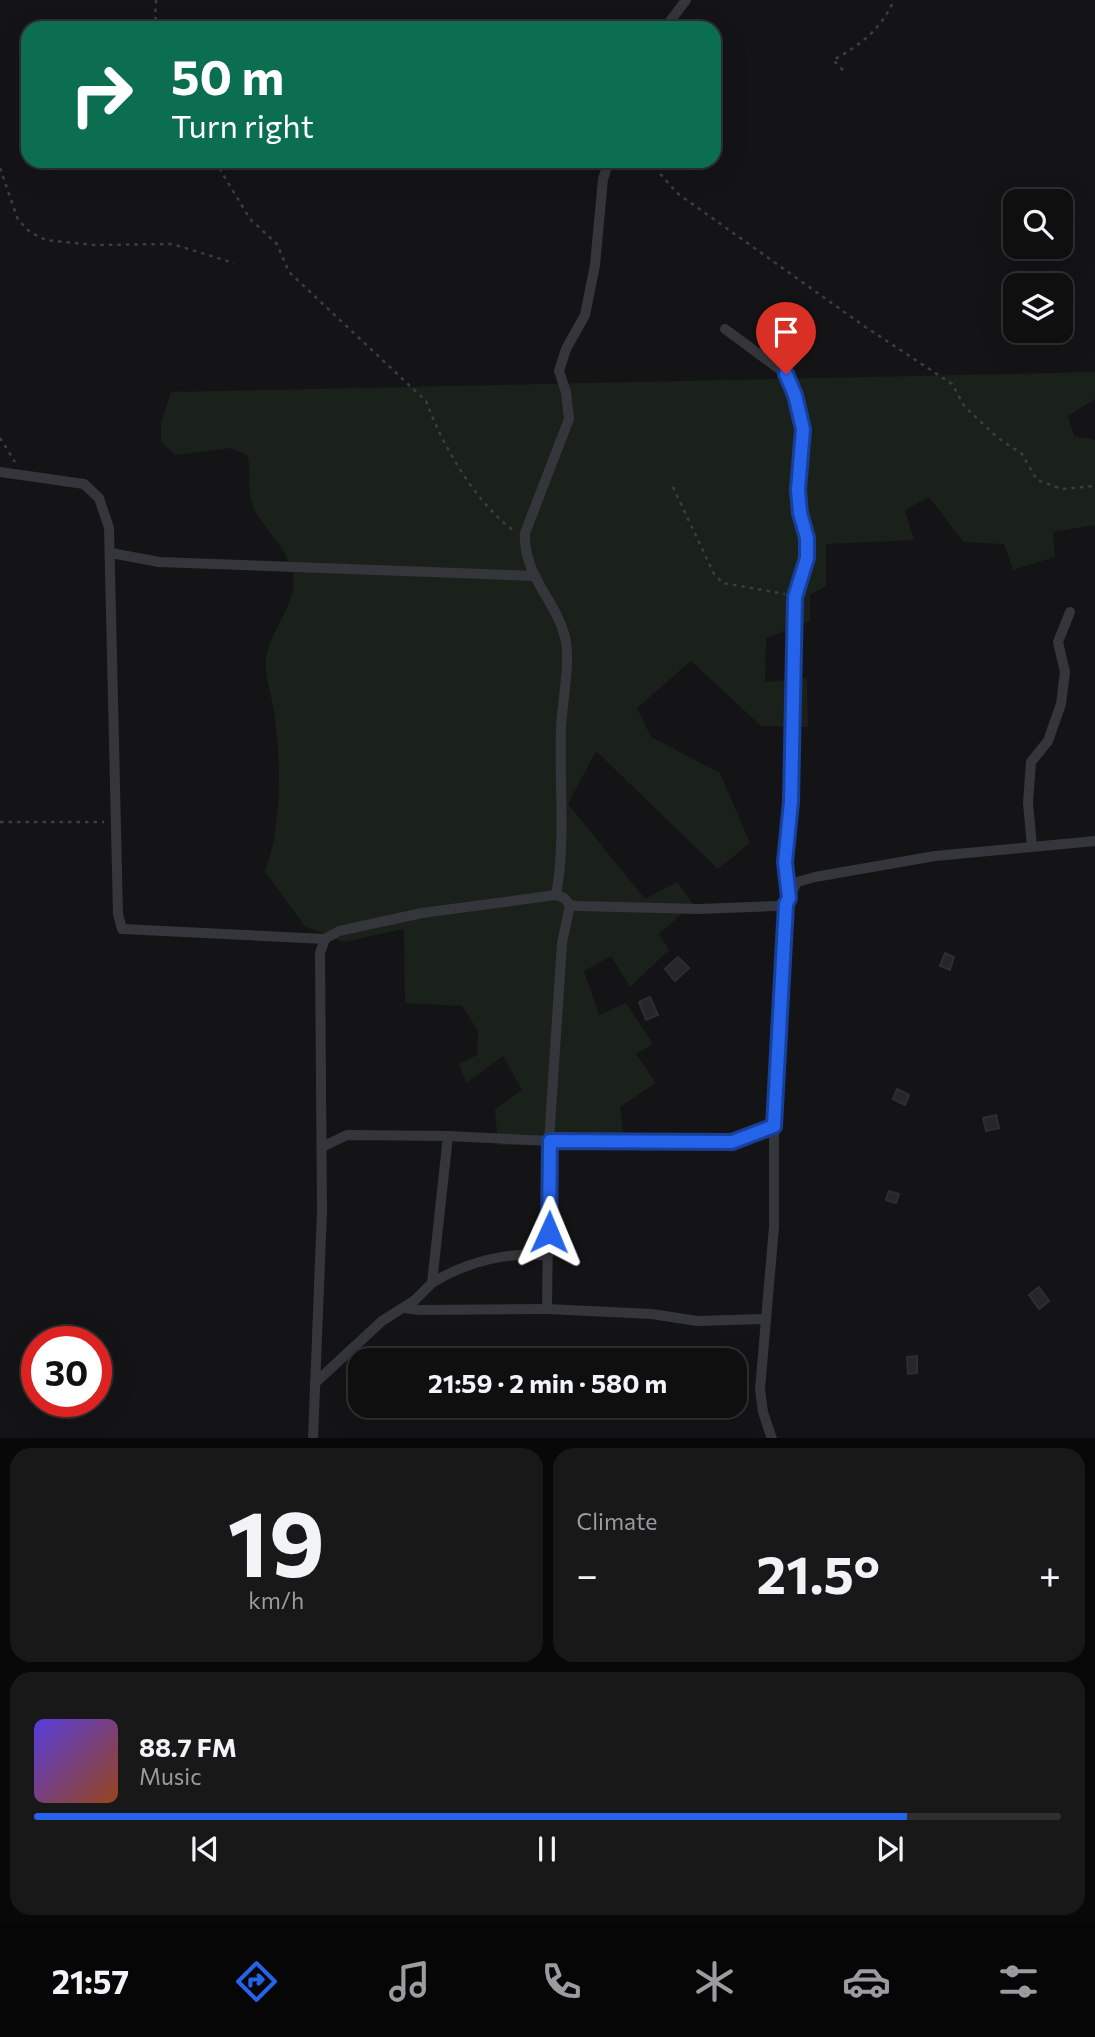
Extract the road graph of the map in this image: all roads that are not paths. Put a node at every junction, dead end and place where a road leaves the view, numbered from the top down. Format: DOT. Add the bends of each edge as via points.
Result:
graph roads {
  1 [pos="686,0"];
  2 [pos="671,21"];
  3 [pos="607,168"];
  4 [pos="725,329"];
  5 [pos="0,472"];
  6 [pos="111,553"];
  7 [pos="535,576"];
  8 [pos="1070,612"];
  9 [pos="1095,841"];
  10 [pos="1032,846"];
  11 [pos="556,895"];
  12 [pos="787,901"];
  13 [pos="570,905"];
  14 [pos="325,939"];
  15 [pos="774,1126"];
  16 [pos="448,1136"];
  17 [pos="550,1141"];
  18 [pos="322,1147"];
  19 [pos="548,1256"];
  20 [pos="432,1283"];
  21 [pos="404,1308"];
  22 [pos="547,1309"];
  23 [pos="765,1319"];
  24 [pos="315,1382"];
  25 [pos="313,1438"];
  26 [pos="772,1438"];
  1 -- 2 [label="street"];
  3 -- 7 [label="street" via="584,315 559,371 569,419 525,539"];
  4 -- 12 [label="street" via="786,374 803,429 798,490 807,558 795,597"];
  5 -- 6 [label="street" via="84,484 99,498"];
  6 -- 7 [label="street" via="159,562"];
  6 -- 14 [label="street" via="114,822 122,929"];
  7 -- 11 [label="street" via="565,636 562,863"];
  8 -- 10 [label="street" via="1058,642 1065,672 1061,704 1048,741 1031,762"];
  9 -- 10 [label="street"];
  10 -- 12 [label="street" via="935,856 815,877 797,882"];
  11 -- 13 [label="street"];
  11 -- 14 [label="street" via="422,913"];
  12 -- 13 [label="street" via="699,909"];
  12 -- 15 [label="street"];
  13 -- 17 [label="street" via="562,943"];
  14 -- 18 [label="street" via="320,953"];
  15 -- 17 [label="street" via="732,1142"];
  15 -- 23 [label="street" via="774,1227"];
  16 -- 17 [label="street"];
  16 -- 18 [label="street" via="346,1135"];
  16 -- 20 [label="street"];
  17 -- 19 [label="street"];
  18 -- 24 [label="street"];
  19 -- 20 [label="street" via="490,1259 447,1273"];
  19 -- 22 [label="street"];
  20 -- 21 [label="street"];
  21 -- 22 [label="street"];
  21 -- 24 [label="street" via="382,1321"];
  22 -- 23 [label="street" via="698,1321"];
  23 -- 26 [label="street" via="760,1389"];
  24 -- 25 [label="street"];
}
